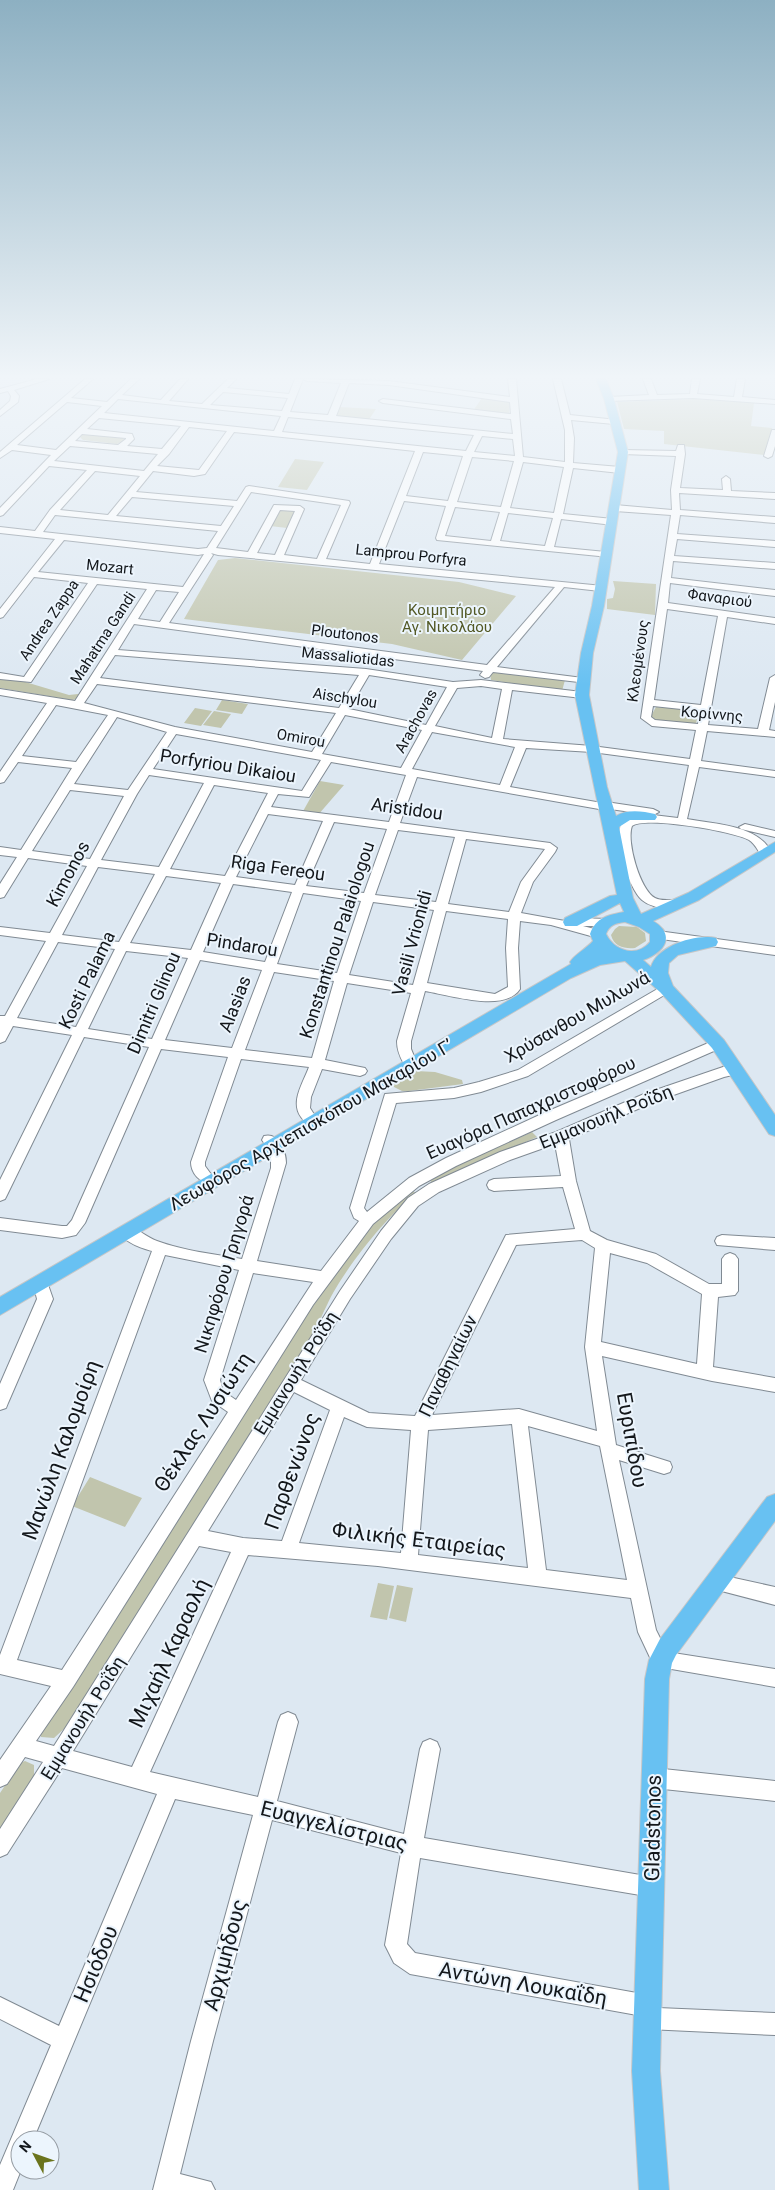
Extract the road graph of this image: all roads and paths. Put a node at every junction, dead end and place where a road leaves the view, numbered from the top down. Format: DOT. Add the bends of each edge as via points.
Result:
graph roads {
  1 [pos="30,481"];
  2 [pos="81,481"];
  3 [pos="141,481"];
  4 [pos="407,481"];
  5 [pos="459,481"];
  6 [pos="512,481"];
  7 [pos="565,481"];
  8 [pos="619,481"];
  9 [pos="677,481"];
  10 [pos="726,481"];
  11 [pos="676,490"];
  12 [pos="727,493"];
  13 [pos="129,494"];
  14 [pos="775,496"];
  15 [pos="400,498"];
  16 [pos="240,504"];
  17 [pos="451,504"];
  18 [pos="615,508"];
  19 [pos="504,511"];
  20 [pos="53,512"];
  21 [pos="676,512"];
  22 [pos="0,513"];
  23 [pos="556,516"];
  24 [pos="109,519"];
  25 [pos="775,520"];
  26 [pos="612,522"];
  27 [pos="223,529"];
  28 [pos="4,530"];
  29 [pos="117,531"];
  30 [pos="37,534"];
  31 [pos="672,536"];
  32 [pos="60,537"];
  33 [pos="0,542"];
  34 [pos="495,544"];
  35 [pos="775,544"];
  36 [pos="549,550"];
  37 [pos="208,552"];
  38 [pos="252,554"];
  39 [pos="606,555"];
  40 [pos="279,557"];
  41 [pos="669,558"];
  42 [pos="321,561"];
  43 [pos="775,566"];
  44 [pos="373,567"];
  45 [pos="541,572"];
  46 [pos="31,574"];
  47 [pos="665,580"];
  48 [pos="94,581"];
  49 [pos="538,582"];
  50 [pos="562,584"];
  51 [pos="153,587"];
  52 [pos="600,588"];
  53 [pos="186,590"];
  54 [pos="775,593"];
  55 [pos="662,605"];
  56 [pos="1,612"];
  57 [pos="723,614"];
  58 [pos="132,621"];
  59 [pos="775,621"];
  60 [pos="163,625"];
  61 [pos="111,652"];
  62 [pos="488,669"];
  63 [pos="366,672"];
  64 [pos="0,676"];
  65 [pos="775,678"];
  66 [pos="93,680"];
  67 [pos="481,683"];
  68 [pos="453,685"];
  69 [pos="508,686"];
  70 [pos="582,688"];
  71 [pos="0,692"];
  72 [pos="53,702"];
  73 [pos="647,702"];
  74 [pos="78,705"];
  75 [pos="706,709"];
  76 [pos="342,711"];
  77 [pos="114,713"];
  78 [pos="648,721"];
  79 [pos="429,728"];
  80 [pos="702,729"];
  81 [pos="173,730"];
  82 [pos="763,734"];
  83 [pos="775,734"];
  84 [pos="497,742"];
  85 [pos="522,744"];
  86 [pos="592,749"];
  87 [pos="315,756"];
  88 [pos="14,758"];
  89 [pos="328,758"];
  90 [pos="694,762"];
  91 [pos="78,766"];
  92 [pos="146,771"];
  93 [pos="409,772"];
  94 [pos="775,774"];
  95 [pos="0,780"];
  96 [pos="210,782"];
  97 [pos="67,786"];
  98 [pos="504,789"];
  99 [pos="274,791"];
  100 [pos="131,794"];
  101 [pos="603,805"];
  102 [pos="264,810"];
  103 [pos="330,817"];
  104 [pos="650,817"];
  105 [pos="683,817"];
  106 [pos="395,825"];
  107 [pos="611,825"];
  108 [pos="462,834"];
  109 [pos="775,834"];
  110 [pos="0,851"];
  111 [pos="772,851"];
  112 [pos="24,854"];
  113 [pos="94,862"];
  114 [pos="162,870"];
  115 [pos="229,879"];
  116 [pos="300,888"];
  117 [pos="0,894"];
  118 [pos="368,898"];
  119 [pos="614,899"];
  120 [pos="679,904"];
  121 [pos="442,907"];
  122 [pos="513,916"];
  123 [pos="638,919"];
  124 [pos="551,921"];
  125 [pos="571,922"];
  126 [pos="604,929"];
  127 [pos="0,931"];
  128 [pos="657,934"];
  129 [pos="55,938"];
  130 [pos="710,942"];
  131 [pos="123,945"];
  132 [pos="775,951"];
  133 [pos="196,955"];
  134 [pos="627,956"];
  135 [pos="270,967"];
  136 [pos="342,977"];
  137 [pos="420,988"];
  138 [pos="666,988"];
  139 [pos="5,1021"];
  140 [pos="82,1032"];
  141 [pos="0,1038"];
  142 [pos="158,1044"];
  143 [pos="718,1044"];
  144 [pos="237,1052"];
  145 [pos="408,1061"];
  146 [pos="318,1063"];
  147 [pos="736,1070"];
  148 [pos="360,1071"];
  149 [pos="383,1092"];
  150 [pos="310,1120"];
  151 [pos="775,1129"];
  152 [pos="561,1136"];
  153 [pos="271,1143"];
  154 [pos="206,1177"];
  155 [pos="569,1181"];
  156 [pos="494,1185"];
  157 [pos="420,1187"];
  158 [pos="0,1195"];
  159 [pos="368,1220"];
  160 [pos="0,1224"];
  161 [pos="127,1232"];
  162 [pos="584,1234"];
  163 [pos="722,1241"];
  164 [pos="775,1244"];
  165 [pos="603,1245"];
  166 [pos="160,1249"];
  167 [pos="730,1259"];
  168 [pos="248,1266"];
  169 [pos="324,1278"];
  170 [pos="41,1283"];
  171 [pos="707,1290"];
  172 [pos="0,1297"];
  173 [pos="0,1307"];
  174 [pos="593,1347"];
  175 [pos="705,1371"];
  176 [pos="290,1382"];
  177 [pos="775,1385"];
  178 [pos="0,1403"];
  179 [pos="339,1408"];
  180 [pos="239,1410"];
  181 [pos="520,1416"];
  182 [pos="420,1423"];
  183 [pos="608,1445"];
  184 [pos="664,1466"];
  185 [pos="775,1504"];
  186 [pos="768,1523"];
  187 [pos="195,1537"];
  188 [pos="243,1546"];
  189 [pos="288,1548"];
  190 [pos="408,1561"];
  191 [pos="538,1577"];
  192 [pos="716,1582"];
  193 [pos="638,1590"];
  194 [pos="775,1596"];
  195 [pos="661,1660"];
  196 [pos="2,1666"];
  197 [pos="775,1678"];
  198 [pos="66,1680"];
  199 [pos="288,1722"];
  200 [pos="20,1746"];
  201 [pos="430,1749"];
  202 [pos="58,1757"];
  203 [pos="0,1775"];
  204 [pos="137,1778"];
  205 [pos="654,1778"];
  206 [pos="170,1788"];
  207 [pos="775,1791"];
  208 [pos="265,1808"];
  209 [pos="412,1846"];
  210 [pos="0,1847"];
  211 [pos="652,1887"];
  212 [pos="0,2008"];
  213 [pos="648,2012"];
  214 [pos="775,2024"];
  215 [pos="64,2040"];
  216 [pos="26,2130"];
  217 [pos="10,2167"];
  218 [pos="165,2186"];
  219 [pos="0,2190"];
  220 [pos="203,2190"];
  221 [pos="654,2190"];
  1 -- 22 [label="street"];
  2 -- 20 [label="street"];
  3 -- 13 [label="street"];
  4 -- 15 [label="street"];
  5 -- 17 [label="street"];
  6 -- 19 [label="street"];
  7 -- 23 [label="street"];
  8 -- 18 [label="main road"];
  9 -- 11 [label="street"];
  10 -- 12 [label="street"];
  11 -- 12 [label="street"];
  11 -- 21 [label="street"];
  12 -- 14 [label="street"];
  13 -- 16 [label="street"];
  13 -- 24 [label="street"];
  15 -- 17 [label="street"];
  15 -- 44 [label="street"];
  16 -- 27 [label="street"];
  16 -- 42 [label="street" via="249,490 346,502"];
  17 -- 19 [label="street"];
  17 -- 34 [label="street" via="440,538"];
  18 -- 21 [label="street"];
  18 -- 26 [label="main road"];
  19 -- 23 [label="street"];
  19 -- 34 [label="street"];
  20 -- 24 [label="street"];
  20 -- 30 [label="street"];
  21 -- 25 [label="street"];
  21 -- 31 [label="street"];
  23 -- 26 [label="street"];
  23 -- 36 [label="street"];
  24 -- 29 [label="street"];
  26 -- 39 [label="main road"];
  27 -- 29 [label="street"];
  27 -- 37 [label="street"];
  28 -- 30 [label="street"];
  28 -- 33 [label="street"];
  29 -- 32 [label="street"];
  29 -- 37 [label="street, Lamprou Porfyra"];
  30 -- 32 [label="street"];
  31 -- 35 [label="street"];
  31 -- 41 [label="street"];
  32 -- 46 [label="street"];
  34 -- 36 [label="street"];
  36 -- 39 [label="street"];
  37 -- 38 [label="street, Lamprou Porfyra"];
  37 -- 53 [label="street"];
  38 -- 40 [label="street, Lamprou Porfyra"];
  38 -- 40 [label="street" via="277,507 300,509"];
  39 -- 52 [label="main road"];
  40 -- 42 [label="street, Lamprou Porfyra"];
  41 -- 43 [label="street"];
  41 -- 47 [label="street"];
  42 -- 44 [label="street, Lamprou Porfyra"];
  44 -- 49 [label="street, Lamprou Porfyra"];
  45 -- 49 [label="street"];
  46 -- 48 [label="street, Mozart"];
  46 -- 56 [label="street"];
  47 -- 54 [label="street"];
  47 -- 55 [label="street"];
  48 -- 51 [label="street, Mozart"];
  48 -- 64 [label="street, Andrea Zappa" via="27,680"];
  49 -- 50 [label="street, Lamprou Porfyra"];
  50 -- 52 [label="street, Lamprou Porfyra"];
  50 -- 62 [label="street"];
  51 -- 53 [label="street, Mozart"];
  51 -- 58 [label="street, Mahatma Gandi"];
  52 -- 70 [label="main road"];
  53 -- 60 [label="street"];
  55 -- 57 [label="street, Φαναριού"];
  55 -- 73 [label="street, Κλεομένους"];
  57 -- 59 [label="street, Φαναριού"];
  57 -- 75 [label="street"];
  58 -- 60 [label="street, Ploutonos"];
  58 -- 61 [label="street, Mahatma Gandi"];
  60 -- 62 [label="street, Ploutonos"];
  61 -- 63 [label="street, Massaliotidas"];
  61 -- 66 [label="street, Mahatma Gandi"];
  62 -- 67 [label="street"];
  62 -- 70 [label="street, Ploutonos"];
  63 -- 68 [label="street, Massaliotidas"];
  63 -- 76 [label="street"];
  65 -- 82 [label="street"];
  66 -- 74 [label="street, Mahatma Gandi"];
  66 -- 76 [label="street, Aischylou"];
  67 -- 68 [label="street, Massaliotidas"];
  67 -- 69 [label="street, Massaliotidas"];
  68 -- 79 [label="street, Arachovas"];
  69 -- 70 [label="street, Massaliotidas"];
  69 -- 84 [label="street"];
  70 -- 86 [label="main road"];
  71 -- 72 [label="street, Omirou"];
  72 -- 74 [label="street, Omirou"];
  72 -- 88 [label="street"];
  73 -- 75 [label="street"];
  73 -- 78 [label="street, Κλεομένους"];
  74 -- 77 [label="street, Omirou"];
  75 -- 80 [label="street"];
  76 -- 79 [label="street, Aischylou"];
  76 -- 87 [label="street"];
  77 -- 81 [label="street, Omirou"];
  77 -- 91 [label="street"];
  78 -- 80 [label="street, Κορίννης"];
  79 -- 84 [label="street, Aischylou"];
  79 -- 93 [label="street, Arachovas"];
  80 -- 82 [label="street, Κορίννης"];
  80 -- 90 [label="street"];
  81 -- 87 [label="street, Omirou"];
  81 -- 92 [label="street, Kimonos"];
  82 -- 83 [label="street, Κορίννης"];
  84 -- 85 [label="street, Aischylou"];
  85 -- 86 [label="street, Aischylou"];
  85 -- 98 [label="street"];
  86 -- 90 [label="street, Aischylou"];
  86 -- 101 [label="main road"];
  87 -- 89 [label="street, Omirou"];
  88 -- 91 [label="street"];
  88 -- 95 [label="street"];
  89 -- 93 [label="street, Omirou"];
  89 -- 99 [label="street, Porfyriou Dikaiou" via="305,795"];
  90 -- 94 [label="street, Aischylou"];
  90 -- 105 [label="street"];
  91 -- 97 [label="street"];
  92 -- 96 [label="street, Porfyriou Dikaiou"];
  92 -- 100 [label="street, Kimonos"];
  93 -- 98 [label="street, Omirou"];
  93 -- 106 [label="street, Konstantinou Palaiologou"];
  96 -- 99 [label="street, Porfyriou Dikaiou"];
  96 -- 114 [label="street, Kosti Palama"];
  97 -- 100 [label="street"];
  97 -- 112 [label="street"];
  98 -- 101 [label="street, Omirou"];
  99 -- 102 [label="street, Dimitri Glinou"];
  100 -- 113 [label="street, Kimonos"];
  101 -- 105 [label="street, Omirou"];
  101 -- 107 [label="main road"];
  101 -- 119 [label="main road"];
  102 -- 103 [label="street, Aristidou"];
  102 -- 115 [label="street, Dimitri Glinou"];
  103 -- 106 [label="street, Aristidou"];
  103 -- 116 [label="street, Alasias"];
  104 -- 107 [label="main road" via="627,815"];
  104 -- 111 [label="street" via="745,834"];
  104 -- 120 [label="street" via="631,821 625,826 624,834 638,888 650,901"];
  105 -- 109 [label="street, Omirou"];
  106 -- 108 [label="street, Aristidou"];
  106 -- 118 [label="street, Konstantinou Palaiologou"];
  107 -- 123 [label="main road" via="625,898"];
  108 -- 121 [label="street, Vasili Vrionidi"];
  108 -- 122 [label="street, Aristidou" via="551,848 550,854 526,884"];
  110 -- 112 [label="street, Riga Fereou"];
  111 -- 120 [label="main road"];
  111 -- 128 [label="main road" via="672,916"];
  112 -- 113 [label="street, Riga Fereou"];
  112 -- 117 [label="street"];
  113 -- 114 [label="street, Riga Fereou"];
  113 -- 129 [label="street, Kimonos"];
  114 -- 115 [label="street, Riga Fereou"];
  114 -- 131 [label="street, Kosti Palama"];
  115 -- 116 [label="street, Riga Fereou"];
  115 -- 133 [label="street, Dimitri Glinou"];
  116 -- 118 [label="street, Riga Fereou"];
  116 -- 135 [label="street, Alasias"];
  118 -- 121 [label="street, Riga Fereou"];
  118 -- 136 [label="street, Konstantinou Palaiologou"];
  119 -- 125 [label="main road"];
  119 -- 126 [label="main road"];
  120 -- 123 [label="main road"];
  121 -- 122 [label="street, Riga Fereou"];
  121 -- 137 [label="street, Vasili Vrionidi"];
  122 -- 124 [label="street, Riga Fereou"];
  122 -- 137 [label="street, Pindarou" via="514,989 495,998"];
  123 -- 126 [label="main road"];
  123 -- 128 [label="main road"];
  124 -- 125 [label="street, Riga Fereou"];
  124 -- 126 [label="street, Riga Fereou"];
  125 -- 126 [label="street, Riga Fereou"];
  126 -- 134 [label="main road" via="611,952"];
  126 -- 145 [label="main road, Λεωφόρος Αρχιεπισκόπου Μακαρίου Γ’" via="587,957"];
  127 -- 129 [label="street, Pindarou"];
  128 -- 130 [label="street"];
  128 -- 134 [label="main road, Λεωφόρος Αρχιεπισκόπου Μακαρίου Γ’" via="655,948"];
  129 -- 131 [label="street, Pindarou"];
  129 -- 139 [label="street, Kimonos"];
  130 -- 132 [label="street"];
  130 -- 138 [label="main road" via="689,945 667,955 659,970"];
  131 -- 133 [label="street, Pindarou"];
  131 -- 140 [label="street, Kosti Palama"];
  133 -- 135 [label="street, Pindarou"];
  133 -- 142 [label="street, Dimitri Glinou"];
  134 -- 138 [label="main road"];
  134 -- 149 [label="main road, Λεωφόρος Αρχιεπισκόπου Μακαρίου Γ’" via="589,962"];
  135 -- 136 [label="street, Pindarou"];
  135 -- 144 [label="street, Alasias"];
  136 -- 137 [label="street, Pindarou"];
  136 -- 146 [label="street, Konstantinou Palaiologou"];
  137 -- 145 [label="street, Vasili Vrionidi" via="404,1041"];
  138 -- 143 [label="main road"];
  138 -- 149 [label="street, Χρύσανθου Μυλωνά" via="523,1073 454,1093"];
  139 -- 140 [label="street"];
  139 -- 141 [label="street, Kimonos"];
  140 -- 142 [label="street"];
  140 -- 158 [label="street, Kosti Palama"];
  142 -- 144 [label="street"];
  142 -- 160 [label="street, Dimitri Glinou" via="78,1223 71,1231"];
  143 -- 147 [label="main road"];
  143 -- 157 [label="street, Ευαγόρα Παπαχριστοφόρου" via="451,1162"];
  144 -- 146 [label="street"];
  144 -- 154 [label="street, Alasias" via="198,1162"];
  145 -- 150 [label="main road, Λεωφόρος Αρχιεπισκόπου Μακαρίου Γ’"];
  146 -- 148 [label="street"];
  146 -- 150 [label="street, Konstantinou Palaiologou" via="304,1097 303,1109"];
  147 -- 151 [label="main road"];
  147 -- 152 [label="street, Εμμανουήλ Ροΐδη" via="649,1098"];
  149 -- 153 [label="main road, Λεωφόρος Αρχιεπισκόπου Μακαρίου Γ’"];
  149 -- 159 [label="street" via="357,1208 359,1214"];
  150 -- 153 [label="main road, Λεωφόρος Αρχιεπισκόπου Μακαρίου Γ’"];
  152 -- 155 [label="street"];
  152 -- 157 [label="street, Εμμανουήλ Ροΐδη"];
  153 -- 154 [label="main road, Λεωφόρος Αρχιεπισκόπου Μακαρίου Γ’"];
  153 -- 161 [label="main road, Λεωφόρος Αρχιεπισκόπου Μακαρίου Γ’"];
  153 -- 168 [label="street, Νικηφόρου Γρηγορά" via="280,1157 278,1168"];
  154 -- 172 [label="main road, Λεωφόρος Αρχιεπισκόπου Μακαρίου Γ’"];
  155 -- 156 [label="street"];
  155 -- 162 [label="street"];
  157 -- 159 [label="street, Ευαγόρα Παπαχριστοφόρου"];
  157 -- 176 [label="street, Εμμανουήλ Ροΐδη"];
  159 -- 169 [label="street, Θέκλας Λυσιώτη"];
  161 -- 166 [label="street"];
  161 -- 170 [label="main road, Λεωφόρος Αρχιεπισκόπου Μακαρίου Γ’"];
  162 -- 165 [label="street"];
  162 -- 182 [label="street, Παναθηναίων" via="511,1239"];
  163 -- 164 [label="street"];
  165 -- 171 [label="street" via="651,1258"];
  165 -- 174 [label="street, Ευριπίδου"];
  166 -- 168 [label="street"];
  166 -- 196 [label="street, Μανώλη Καλομοίρη"];
  167 -- 171 [label="street" via="730,1291"];
  168 -- 169 [label="street"];
  168 -- 180 [label="street, Νικηφόρου Γρηγορά" via="212,1380 214,1393"];
  169 -- 180 [label="street, Θέκλας Λυσιώτη"];
  170 -- 173 [label="main road, Λεωφόρος Αρχιεπισκόπου Μακαρίου Γ’"];
  170 -- 178 [label="street" via="45,1299"];
  171 -- 175 [label="street" via="710,1295"];
  174 -- 175 [label="street"];
  174 -- 183 [label="street, Ευριπίδου"];
  175 -- 177 [label="street"];
  176 -- 179 [label="street"];
  176 -- 187 [label="street, Εμμανουήλ Ροΐδη"];
  179 -- 182 [label="street" via="367,1420"];
  179 -- 189 [label="street, Παρθενώνος"];
  180 -- 198 [label="street, Θέκλας Λυσιώτη"];
  181 -- 182 [label="street"];
  181 -- 183 [label="street"];
  181 -- 191 [label="street"];
  182 -- 190 [label="street, Παναθηναίων"];
  183 -- 184 [label="street"];
  183 -- 193 [label="street, Ευριπίδου"];
  185 -- 186 [label="main road, Gladstonos"];
  186 -- 192 [label="main road, Gladstonos"];
  187 -- 188 [label="street, Φιλικής Εταιρείας"];
  187 -- 202 [label="street, Εμμανουήλ Ροΐδη"];
  188 -- 189 [label="street, Φιλικής Εταιρείας"];
  188 -- 204 [label="street, Μιχαήλ Καραολή"];
  189 -- 190 [label="street, Φιλικής Εταιρείας"];
  190 -- 191 [label="street, Φιλικής Εταιρείας"];
  191 -- 193 [label="street, Φιλικής Εταιρείας"];
  192 -- 194 [label="street"];
  192 -- 195 [label="main road, Gladstonos"];
  193 -- 195 [label="street, Ευριπίδου" via="647,1632"];
  195 -- 197 [label="street"];
  195 -- 205 [label="main road, Gladstonos" via="657,1679"];
  196 -- 198 [label="street"];
  198 -- 200 [label="street, Θέκλας Λυσιώτη"];
  199 -- 208 [label="street, Αρχιμήδους"];
  200 -- 202 [label="street, Ευαγγελίστριας"];
  200 -- 203 [label="street, Θέκλας Λυσιώτη"];
  201 -- 209 [label="street"];
  202 -- 204 [label="street, Ευαγγελίστριας"];
  202 -- 210 [label="street, Εμμανουήλ Ροΐδη"];
  204 -- 206 [label="street, Ευαγγελίστριας"];
  205 -- 207 [label="street"];
  205 -- 211 [label="main road, Gladstonos"];
  206 -- 208 [label="street, Ευαγγελίστριας"];
  206 -- 215 [label="street, Ησιόδου"];
  208 -- 209 [label="street, Ευαγγελίστριας"];
  208 -- 218 [label="street, Αρχιμήδους"];
  209 -- 211 [label="street, Ευαγγελίστριας"];
  209 -- 213 [label="street, Αντώνη Λουκαΐδη" via="396,1945 401,1956 410,1963"];
  211 -- 213 [label="main road, Gladstonos"];
  212 -- 215 [label="street"];
  213 -- 214 [label="street, Αντώνη Λουκαΐδη"];
  213 -- 221 [label="main road, Gladstonos" via="646,2071"];
  215 -- 216 [label="street, Ησιόδου"];
  217 -- 219 [label="street"];
  218 -- 220 [label="street"];
}
